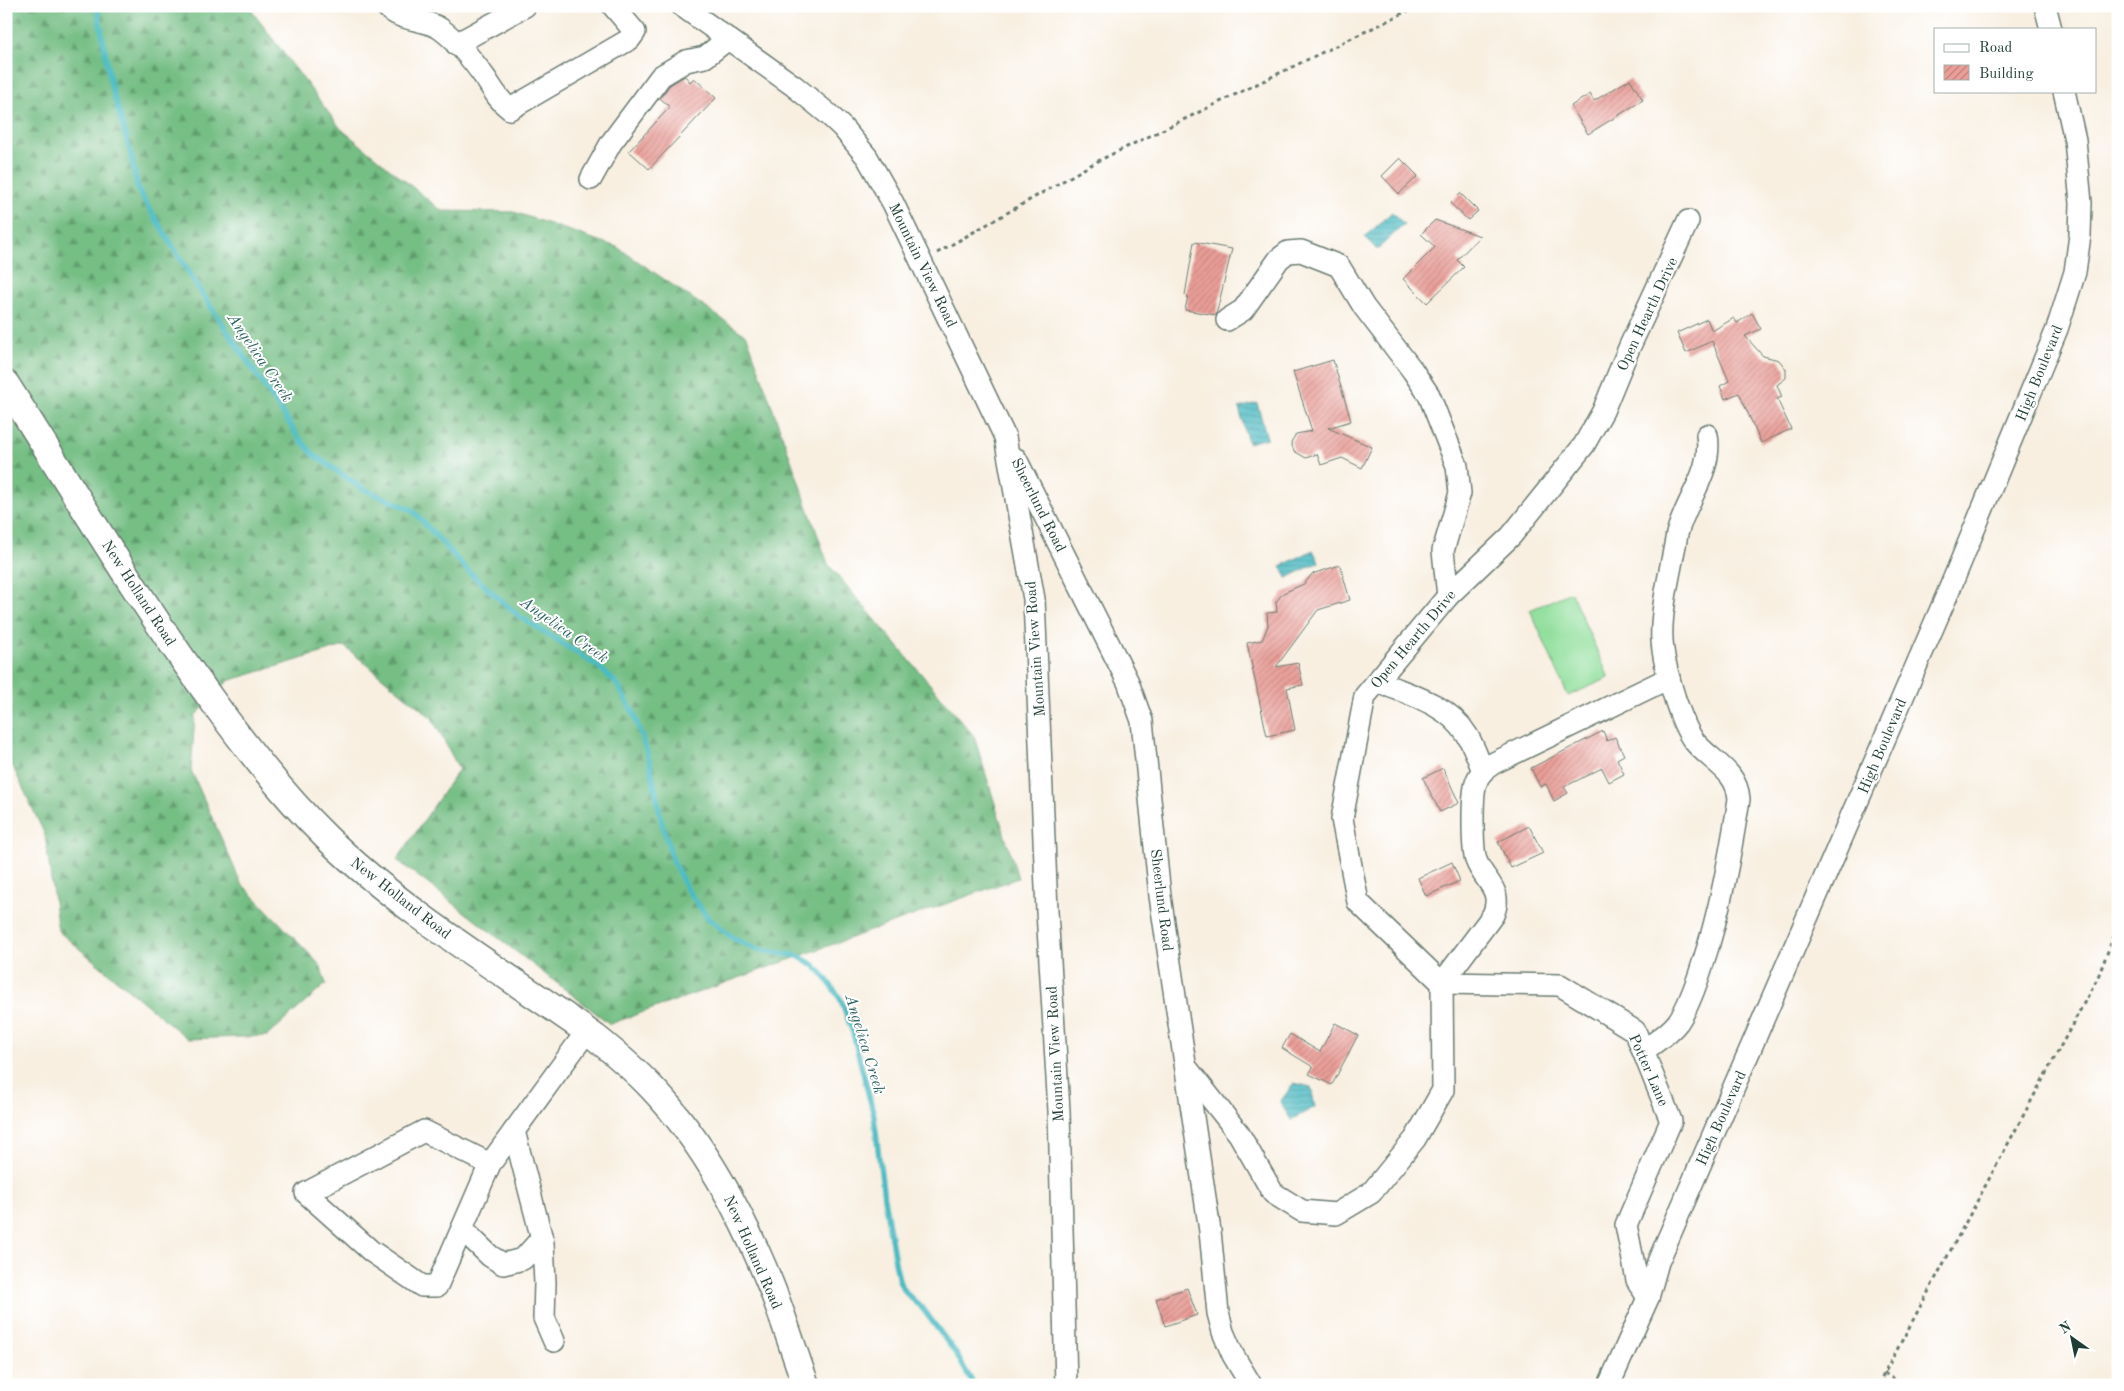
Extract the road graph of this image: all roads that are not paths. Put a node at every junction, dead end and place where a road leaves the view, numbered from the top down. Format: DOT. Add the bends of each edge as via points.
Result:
graph roads {
  1 [pos="386,6"];
  2 [pos="525,6"];
  3 [pos="614,6"];
  4 [pos="682,6"];
  5 [pos="2045,6"];
  6 [pos="2051,28"];
  7 [pos="728,39"];
  8 [pos="456,44"];
  9 [pos="2064,92"];
  10 [pos="591,179"];
  11 [pos="1688,221"];
  12 [pos="1227,320"];
  13 [pos="6,384"];
  14 [pos="1707,435"];
  15 [pos="1005,437"];
  16 [pos="1448,596"];
  17 [pos="1669,678"];
  18 [pos="1378,682"];
  19 [pos="1483,771"];
  20 [pos="1442,984"];
  21 [pos="587,1031"];
  22 [pos="1643,1051"];
  23 [pos="1186,1067"];
  24 [pos="514,1131"];
  25 [pos="490,1164"];
  26 [pos="462,1228"];
  27 [pos="542,1238"];
  28 [pos="1648,1298"];
  29 [pos="554,1341"];
  30 [pos="806,1385"];
  31 [pos="1066,1385"];
  32 [pos="1251,1385"];
  33 [pos="1610,1385"];
  1 -- 8 [label="street" via="389,10 441,29"];
  2 -- 8 [label="street"];
  3 -- 8 [label="street" via="635,32 630,39 510,109"];
  4 -- 7 [label="street, Mountain View Road"];
  5 -- 6 [label="street"];
  7 -- 10 [label="street" via="705,57 686,60 661,76 611,143"];
  7 -- 15 [label="street, Mountain View Road" via="827,112 876,171"];
  9 -- 28 [label="street, High Boulevard" via="2075,140 2080,219 2075,272 2057,329 1943,604 1658,1262"];
  11 -- 16 [label="street, Open Hearth Drive" via="1603,412 1584,445 1511,536"];
  12 -- 16 [label="street" via="1243,310 1279,259 1288,252 1301,251 1338,266 1429,395 1456,466 1460,493 1443,551"];
  13 -- 21 [label="main road, New Holland Road" via="183,661 268,773 326,837 370,876 453,939"];
  14 -- 17 [label="street" via="1708,461 1681,519 1667,596 1662,638"];
  15 -- 23 [label="street, Sheerlund Road" via="1128,682 1142,721 1160,896"];
  15 -- 31 [label="street, Mountain View Road" via="1034,599 1059,1111"];
  16 -- 18 [label="street, Open Hearth Drive"];
  17 -- 19 [label="street"];
  17 -- 22 [label="street" via="1693,740 1732,777 1739,799 1721,898 1696,984 1671,1030"];
  18 -- 19 [label="street" via="1432,702 1450,716 1467,734"];
  18 -- 20 [label="street, Open Hearth Drive" via="1365,696 1342,820 1358,902"];
  19 -- 20 [label="street" via="1475,784 1473,838 1476,860 1497,896 1497,905"];
  20 -- 22 [label="street, Potter Lane" via="1560,985 1635,1031"];
  20 -- 23 [label="street" via="1443,1090 1415,1138 1372,1193 1336,1214 1302,1212 1273,1193 1239,1134"];
  21 -- 24 [label="street"];
  21 -- 30 [label="main road, New Holland Road" via="624,1061 668,1106 700,1147 725,1187 770,1283"];
  22 -- 28 [label="street, Potter Lane" via="1671,1122 1626,1225 1637,1280"];
  23 -- 32 [label="street, Sheerlund Road" via="1210,1231 1218,1313 1233,1355"];
  24 -- 25 [label="street"];
  24 -- 27 [label="street"];
  25 -- 26 [label="street"];
  25 -- 26 [label="street" via="424,1130 306,1194 371,1251 422,1286 437,1286"];
  26 -- 27 [label="street" via="490,1256 503,1264 523,1259"];
  27 -- 29 [label="street" via="544,1318"];
  28 -- 33 [label="street, High Boulevard"];
}
